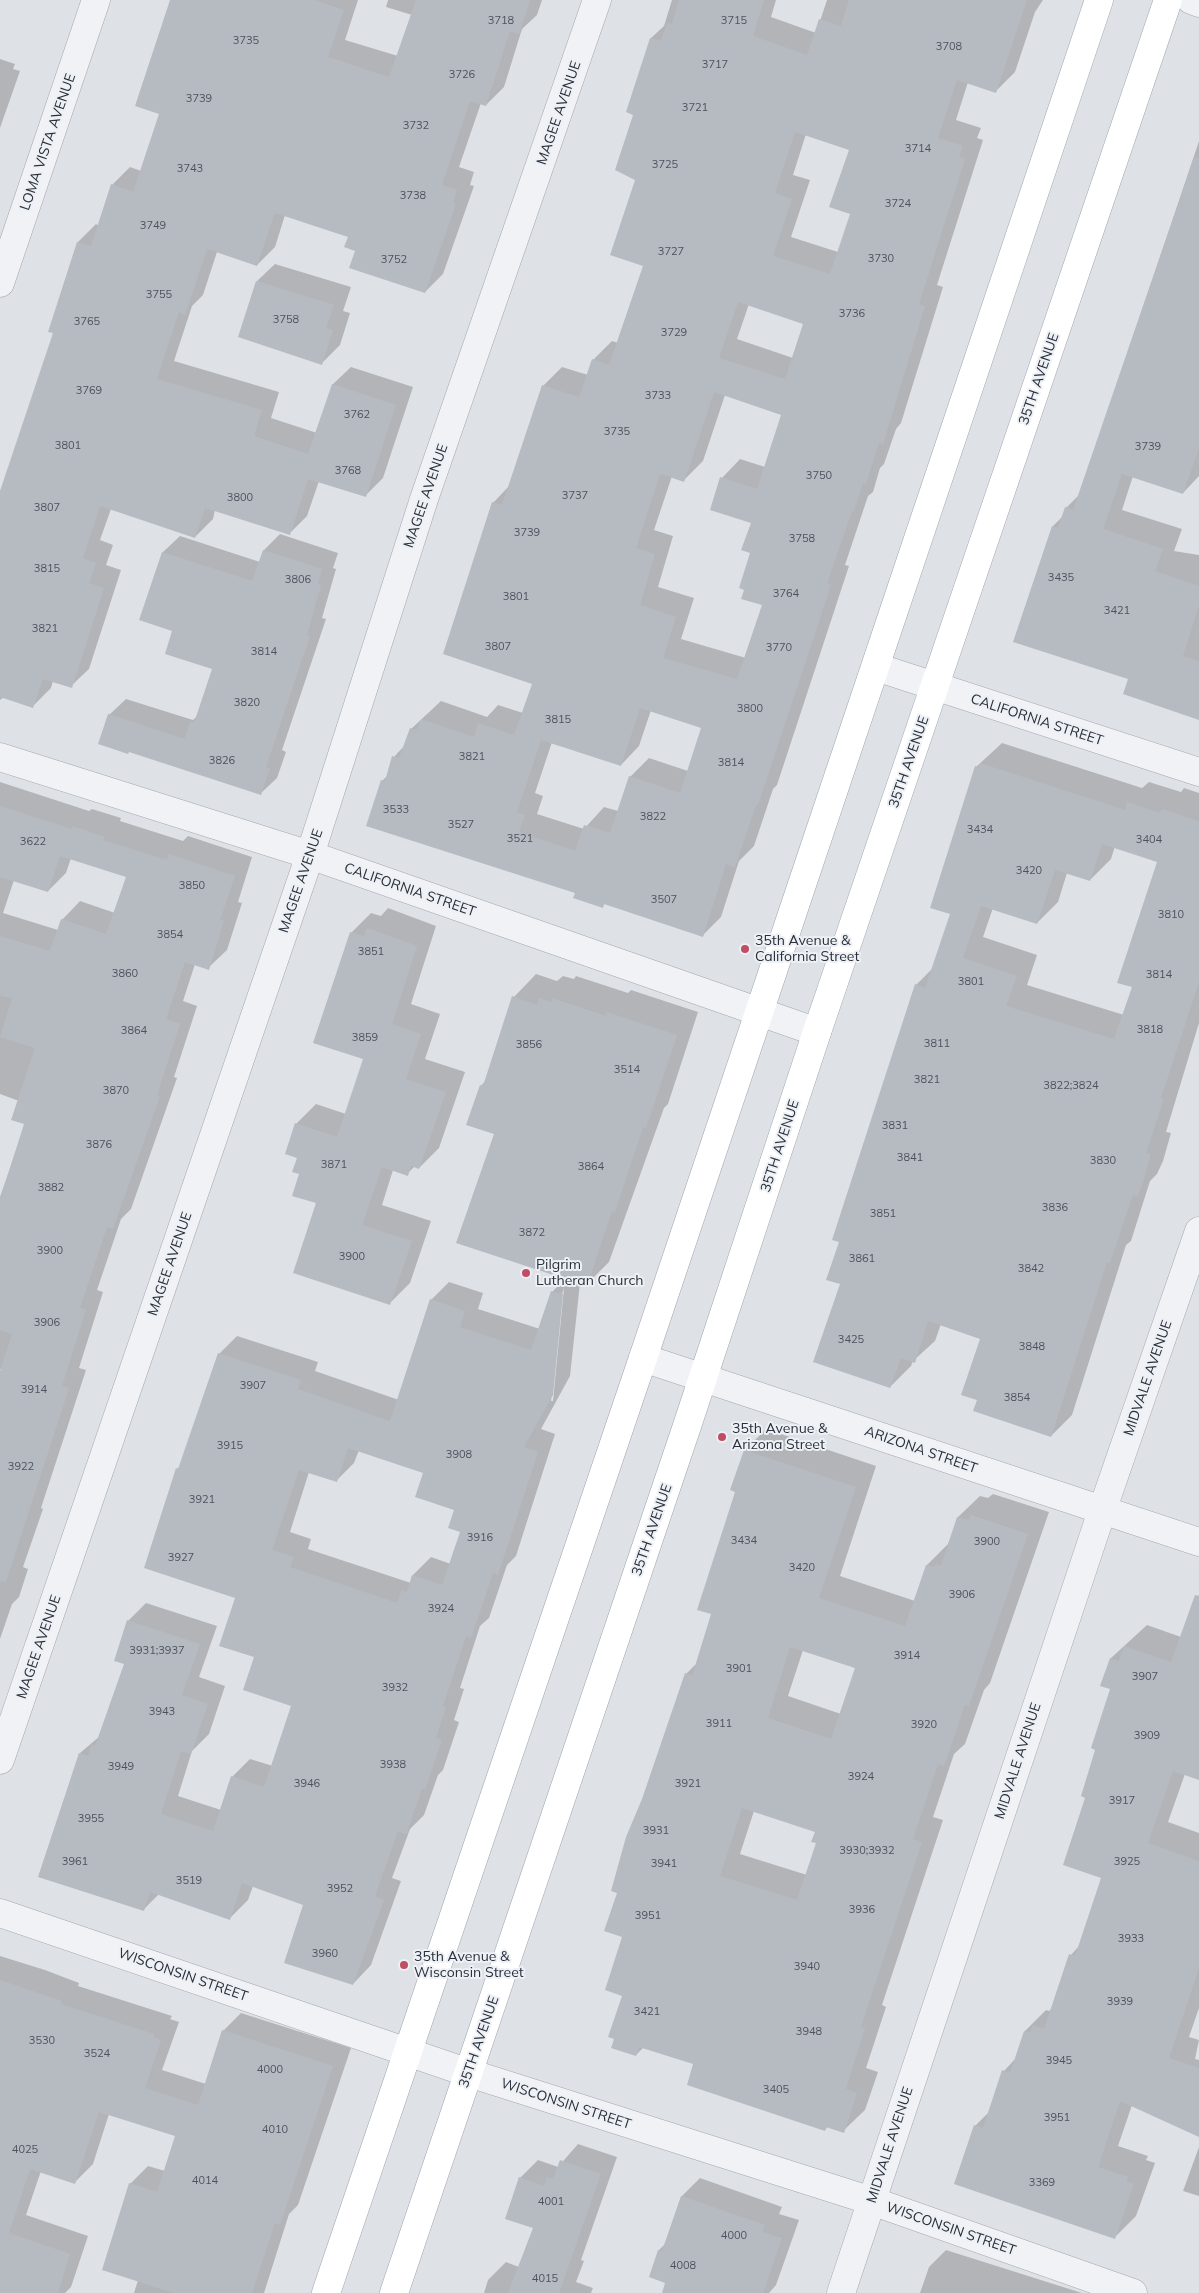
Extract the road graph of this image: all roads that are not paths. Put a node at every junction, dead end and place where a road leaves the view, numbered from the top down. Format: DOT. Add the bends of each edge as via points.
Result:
graph roads {
  1 [pos="96,0"];
  2 [pos="597,0"];
  3 [pos="1099,0"];
  4 [pos="1168,0"];
  5 [pos="1190,0"];
  6 [pos="1199,3"];
  7 [pos="0,283"];
  8 [pos="876,666"];
  9 [pos="935,687"];
  10 [pos="0,757"];
  11 [pos="1199,772"];
  12 [pos="310,855"];
  13 [pos="760,1012"];
  14 [pos="817,1032"];
  15 [pos="1199,1231"];
  16 [pos="643,1358"];
  17 [pos="704,1377"];
  18 [pos="1102,1511"];
  19 [pos="1199,1542"];
  20 [pos="0,1760"];
  21 [pos="0,1913"];
  22 [pos="408,2051"];
  23 [pos="468,2073"];
  24 [pos="872,2201"];
  25 [pos="326,2293"];
  26 [pos="394,2293"];
  27 [pos="841,2293"];
  28 [pos="1133,2293"];
  1 -- 7 [label="street, LOMA VISTA AVENUE"];
  2 -- 12 [label="street, MAGEE AVENUE" via="424,499"];
  3 -- 8 [label="main road"];
  4 -- 9 [label="main road, 35TH AVENUE"];
  5 -- 6 [label="street"];
  8 -- 9 [label="street, CALIFORNIA STREET"];
  8 -- 13 [label="main road"];
  9 -- 11 [label="street, CALIFORNIA STREET"];
  9 -- 14 [label="main road, 35TH AVENUE"];
  10 -- 12 [label="street, CALIFORNIA STREET"];
  12 -- 13 [label="street, CALIFORNIA STREET"];
  12 -- 20 [label="street, MAGEE AVENUE"];
  13 -- 14 [label="street, CALIFORNIA STREET"];
  13 -- 16 [label="main road"];
  14 -- 17 [label="main road, 35TH AVENUE"];
  15 -- 18 [label="street, MIDVALE AVENUE"];
  16 -- 17 [label="street, ARIZONA STREET"];
  16 -- 22 [label="main road"];
  17 -- 18 [label="street, ARIZONA STREET"];
  17 -- 23 [label="main road, 35TH AVENUE"];
  18 -- 19 [label="street, ARIZONA STREET"];
  18 -- 24 [label="street, MIDVALE AVENUE"];
  21 -- 22 [label="street, WISCONSIN STREET"];
  22 -- 23 [label="street, WISCONSIN STREET"];
  22 -- 25 [label="main road"];
  23 -- 24 [label="street, WISCONSIN STREET"];
  23 -- 26 [label="main road, 35TH AVENUE"];
  24 -- 27 [label="street, MIDVALE AVENUE"];
  24 -- 28 [label="street, WISCONSIN STREET"];
}
